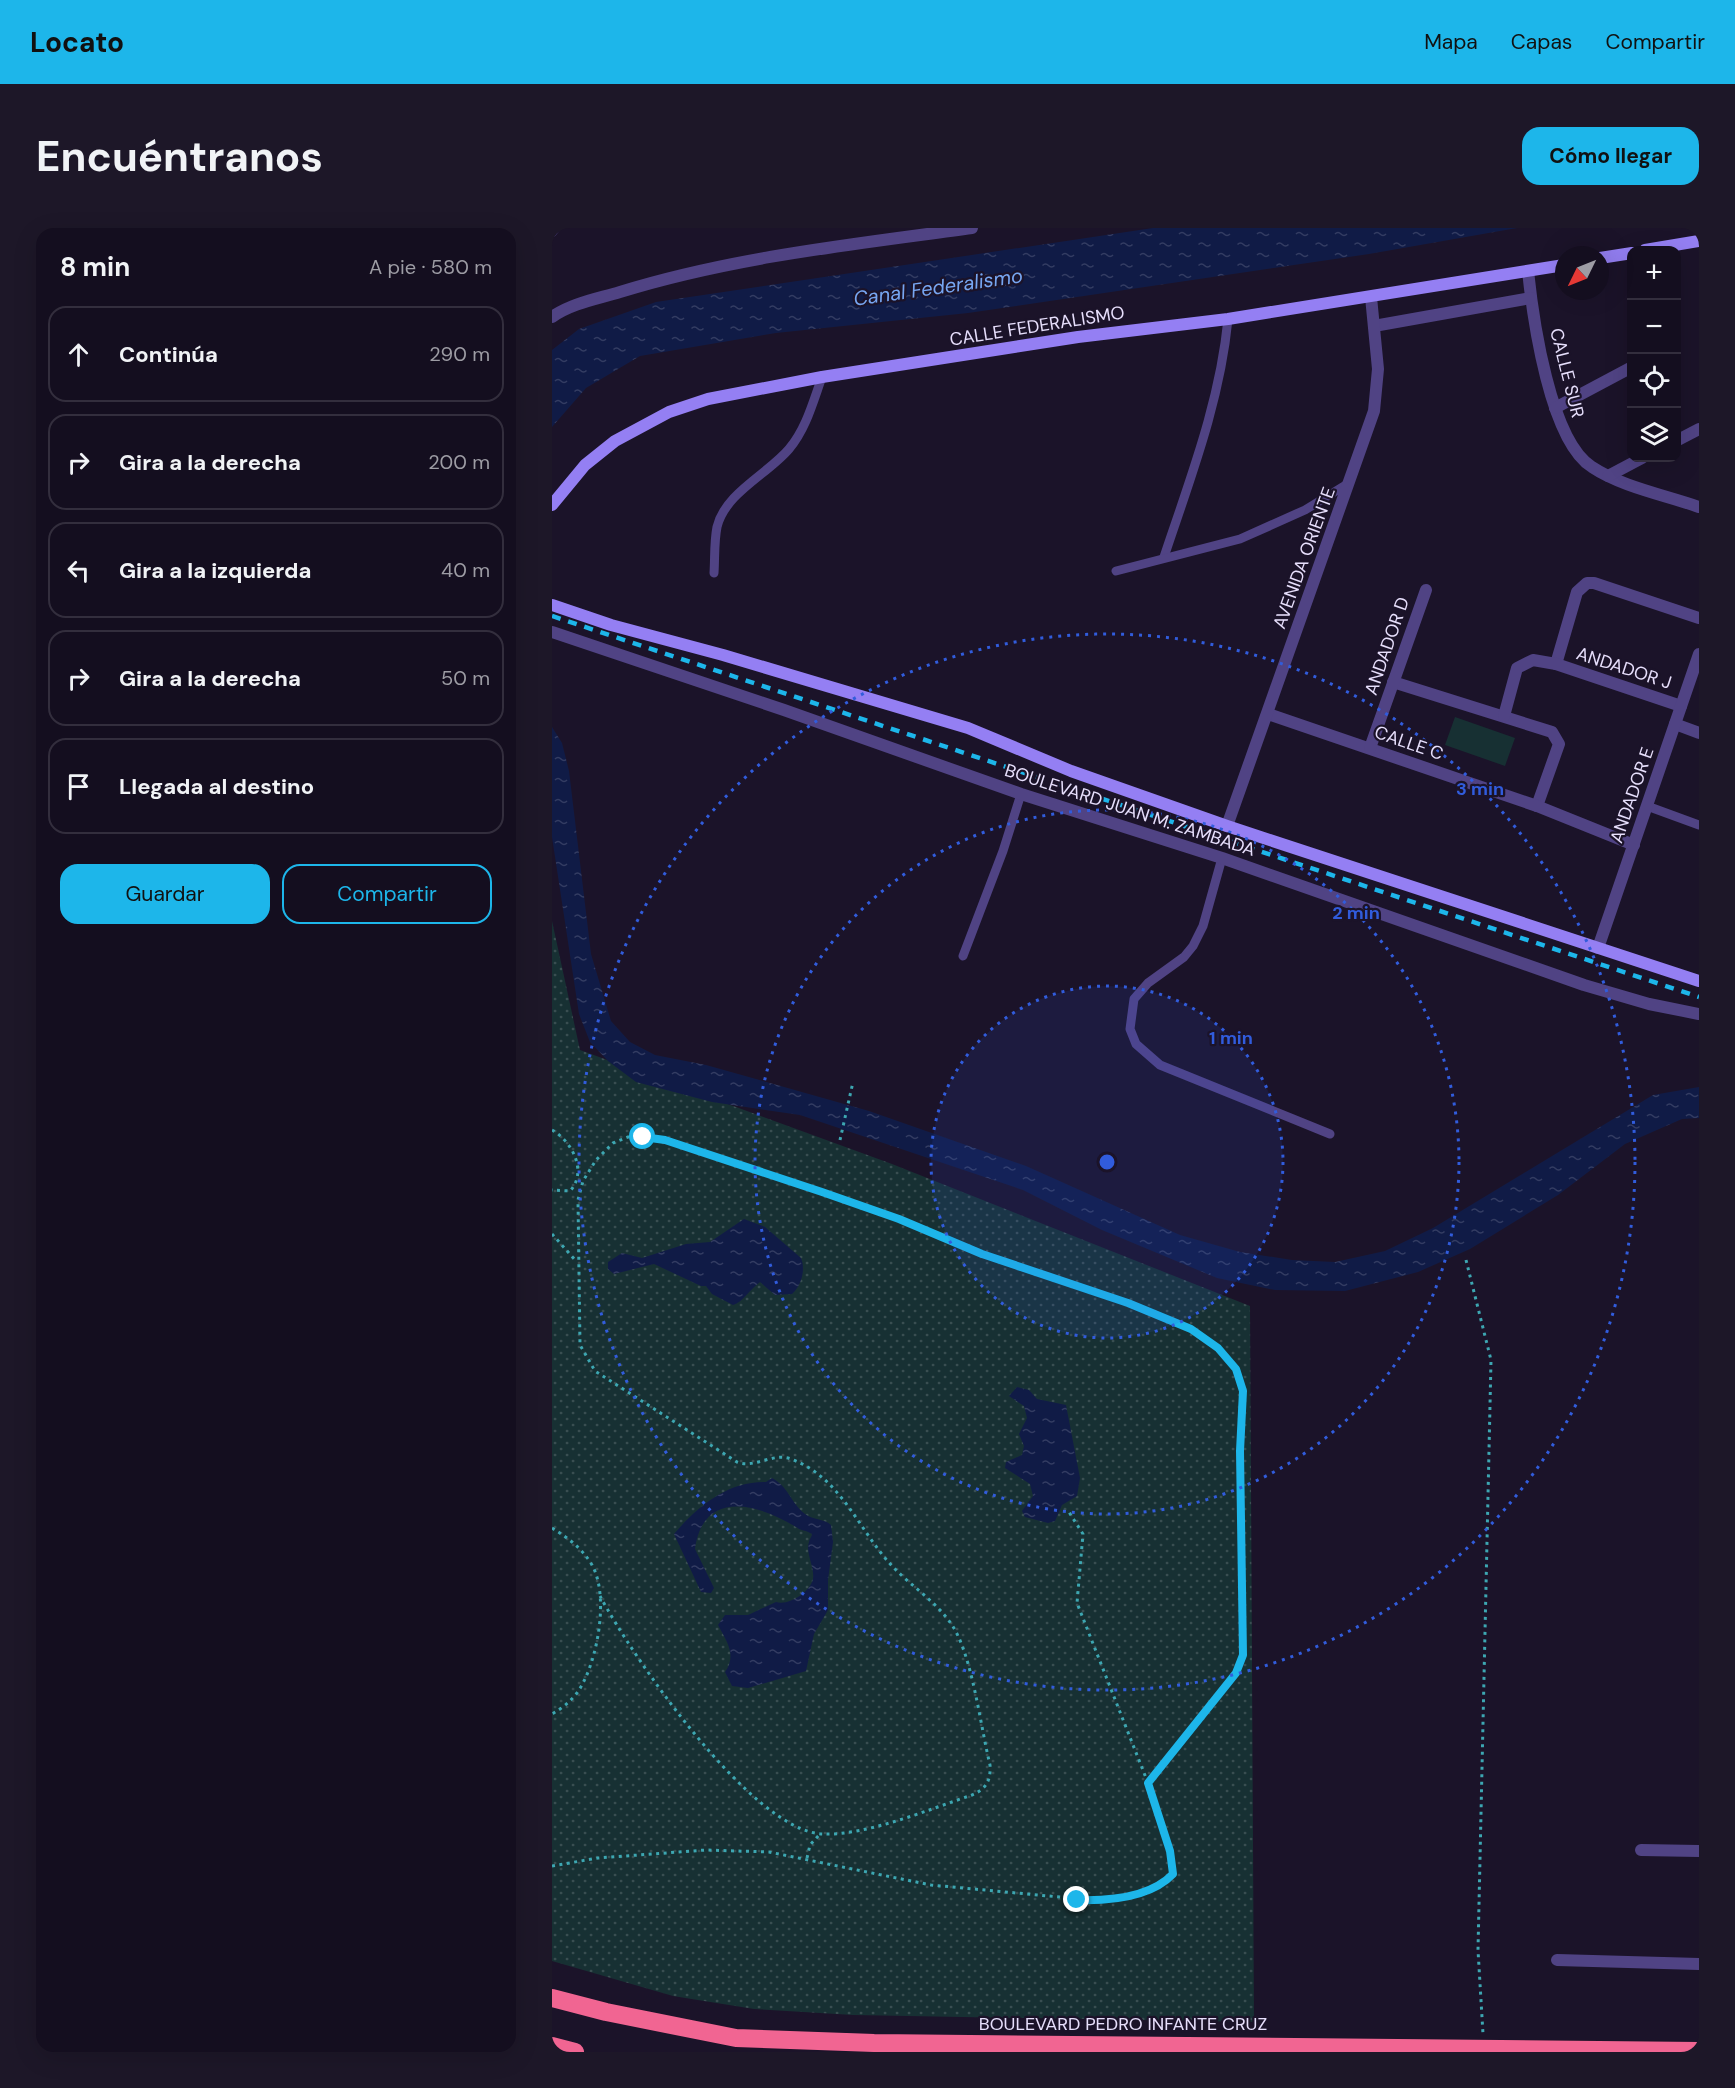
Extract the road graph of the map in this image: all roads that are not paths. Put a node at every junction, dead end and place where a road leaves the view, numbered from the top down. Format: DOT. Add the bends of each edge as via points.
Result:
graph roads {
  1 [pos="556,228"];
  2 [pos="972,228"];
  3 [pos="552,233"];
  4 [pos="1699,241"];
  5 [pos="1670,246"];
  6 [pos="1627,254"];
  7 [pos="1609,257"];
  8 [pos="1555,266"];
  9 [pos="1528,271"];
  10 [pos="1371,297"];
  11 [pos="1531,298"];
  12 [pos="552,317"];
  13 [pos="1228,320"];
  14 [pos="1374,326"];
  15 [pos="1627,370"];
  16 [pos="822,377"];
  17 [pos="1554,408"];
  18 [pos="1699,429"];
  19 [pos="1681,439"];
  20 [pos="1634,462"];
  21 [pos="1608,476"];
  22 [pos="1351,481"];
  23 [pos="552,505"];
  24 [pos="1699,507"];
  25 [pos="1164,557"];
  26 [pos="1116,571"];
  27 [pos="714,573"];
  28 [pos="1426,590"];
  29 [pos="552,605"];
  30 [pos="1699,618"];
  31 [pos="552,632"];
  32 [pos="1699,654"];
  33 [pos="1556,664"];
  34 [pos="1393,682"];
  35 [pos="1681,706"];
  36 [pos="1268,714"];
  37 [pos="1504,716"];
  38 [pos="1675,724"];
  39 [pos="1699,734"];
  40 [pos="1370,748"];
  41 [pos="1021,794"];
  42 [pos="1537,806"];
  43 [pos="1647,806"];
  44 [pos="1699,825"];
  45 [pos="1227,826"];
  46 [pos="1634,845"];
  47 [pos="1222,858"];
  48 [pos="1598,948"];
  49 [pos="963,956"];
  50 [pos="1699,981"];
  51 [pos="1699,1014"];
  52 [pos="1330,1134"];
  53 [pos="1641,1850"];
  54 [pos="1699,1851"];
  55 [pos="1557,1960"];
  56 [pos="1699,1964"];
  57 [pos="552,1998"];
  58 [pos="552,2046"];
  59 [pos="1699,2051"];
  60 [pos="575,2052"];
  1 -- 3 [label="lane"];
  2 -- 12 [label="street" via="655,281 565,308"];
  4 -- 5 [label="street"];
  6 -- 7 [label="street"];
  8 -- 9 [label="street, CALLE FEDERALISMO"];
  9 -- 10 [label="street, CALLE FEDERALISMO"];
  9 -- 11 [label="street, CALLE SUR"];
  10 -- 13 [label="street, CALLE FEDERALISMO"];
  10 -- 14 [label="street, AVENIDA ORIENTE"];
  11 -- 14 [label="street"];
  11 -- 17 [label="street, CALLE SUR"];
  13 -- 16 [label="street, CALLE FEDERALISMO" via="1125,330"];
  13 -- 25 [label="lane" via="1221,372 1205,435"];
  14 -- 22 [label="street, AVENIDA ORIENTE" via="1378,369 1374,411"];
  15 -- 17 [label="street"];
  16 -- 23 [label="street, CALLE FEDERALISMO" via="708,399 650,421 615,441 585,465"];
  16 -- 27 [label="lane" via="801,433 777,463 740,493 724,512 718,525"];
  17 -- 21 [label="street, CALLE SUR" via="1568,443 1590,466"];
  18 -- 19 [label="street"];
  20 -- 21 [label="street"];
  21 -- 24 [label="street, CALLE SUR"];
  22 -- 25 [label="lane" via="1274,526 1202,551"];
  22 -- 36 [label="street, AVENIDA ORIENTE" via="1301,612"];
  25 -- 26 [label="lane"];
  28 -- 34 [label="street, ANDADOR D"];
  29 -- 45 [label="street, BOULEVARD JUAN M. ZAMBADA" via="968,728 1071,771"];
  30 -- 33 [label="street" via="1594,583 1582,585"];
  31 -- 41 [label="street, BOULEVARD JUAN M. ZAMBADA"];
  32 -- 35 [label="street, ANDADOR E"];
  33 -- 35 [label="street, ANDADOR J"];
  33 -- 37 [label="street, ANDADOR J" via="1533,660 1517,668"];
  34 -- 37 [label="street"];
  34 -- 40 [label="street, ANDADOR D"];
  35 -- 38 [label="street, ANDADOR E"];
  36 -- 40 [label="street, CALLE C"];
  36 -- 45 [label="street, AVENIDA ORIENTE"];
  37 -- 42 [label="street" via="1542,727 1558,739"];
  38 -- 39 [label="street"];
  38 -- 43 [label="street, ANDADOR E"];
  40 -- 42 [label="street, CALLE C"];
  41 -- 47 [label="street, BOULEVARD JUAN M. ZAMBADA"];
  41 -- 49 [label="lane"];
  42 -- 46 [label="street, CALLE C"];
  43 -- 44 [label="lane"];
  43 -- 46 [label="street, ANDADOR E"];
  45 -- 48 [label="street, BOULEVARD JUAN M. ZAMBADA"];
  46 -- 48 [label="street, ANDADOR E"];
  47 -- 51 [label="street, BOULEVARD JUAN M. ZAMBADA" via="1584,985"];
  47 -- 52 [label="lane" via="1203,926 1193,946 1134,999 1130,1029 1144,1054 1160,1065"];
  48 -- 50 [label="street, BOULEVARD JUAN M. ZAMBADA"];
  53 -- 54 [label="street"];
  55 -- 56 [label="street"];
  57 -- 59 [label="highway, BOULEVARD PEDRO INFANTE CRUZ" via="736,2038"];
  58 -- 60 [label="highway"];
}
